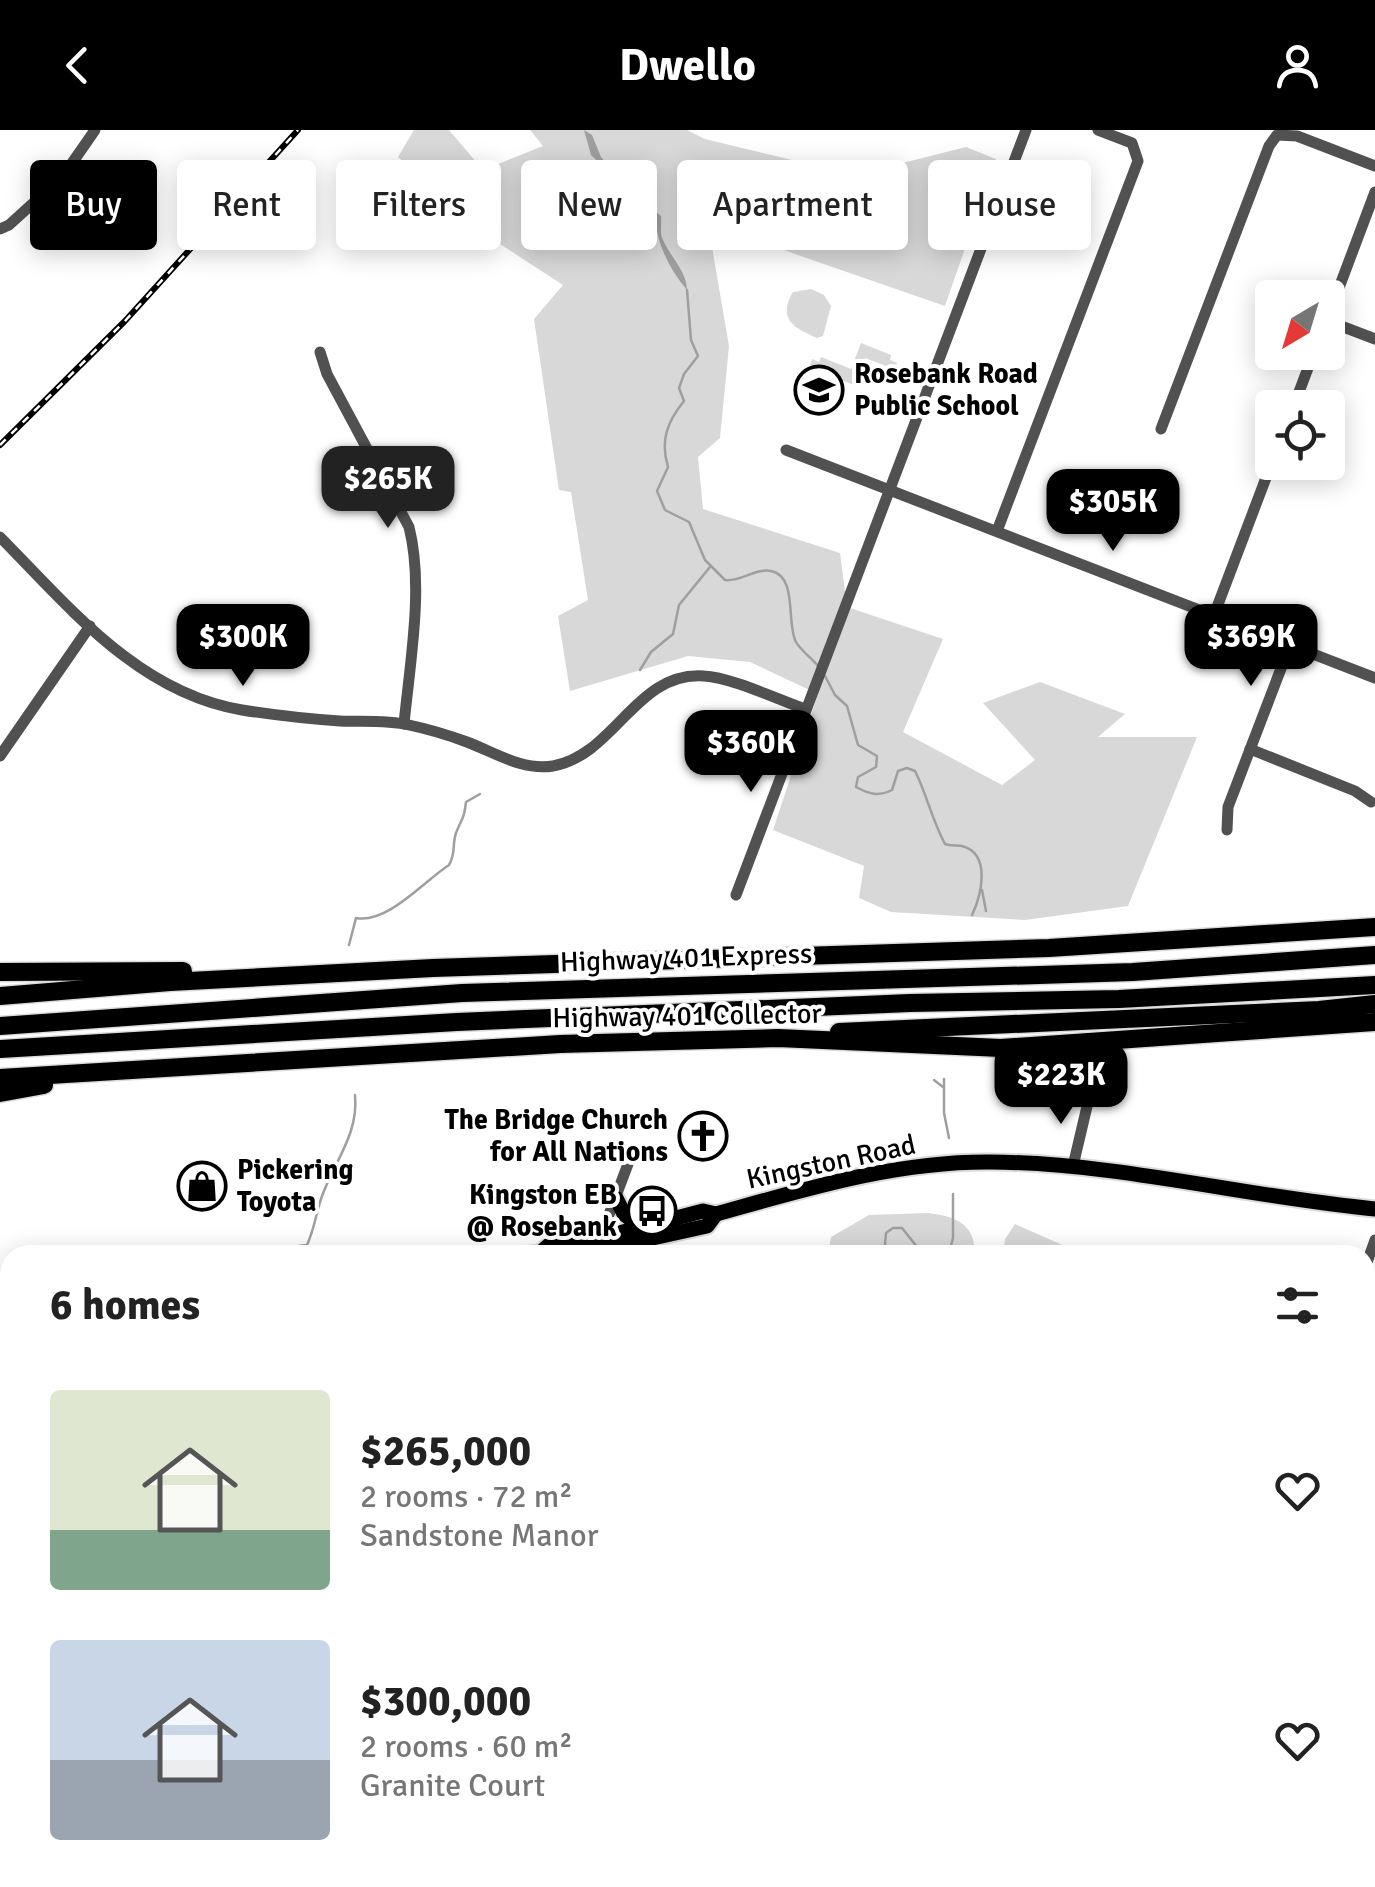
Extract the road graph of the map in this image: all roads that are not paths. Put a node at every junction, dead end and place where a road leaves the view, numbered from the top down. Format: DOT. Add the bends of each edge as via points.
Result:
graph roads {
  1 [pos="95,130"];
  2 [pos="1026,130"];
  3 [pos="1098,130"];
  4 [pos="1375,166"];
  5 [pos="1375,192"];
  6 [pos="0,229"];
  7 [pos="1342,280"];
  8 [pos="1345,326"];
  9 [pos="1375,339"];
  10 [pos="320,352"];
  11 [pos="1161,429"];
  12 [pos="786,450"];
  13 [pos="1265,480"];
  14 [pos="889,489"];
  15 [pos="997,531"];
  16 [pos="0,538"];
  17 [pos="1214,615"];
  18 [pos="90,626"];
  19 [pos="1290,645"];
  20 [pos="1375,678"];
  21 [pos="805,709"];
  22 [pos="404,724"];
  23 [pos="1250,749"];
  24 [pos="0,756"];
  25 [pos="1370,802"];
  26 [pos="1226,830"];
  27 [pos="736,895"];
  28 [pos="1375,928"];
  29 [pos="1375,955"];
  30 [pos="0,972"];
  31 [pos="314,974"];
  32 [pos="1375,985"];
  33 [pos="0,996"];
  34 [pos="1375,1004"];
  35 [pos="1375,1022"];
  36 [pos="0,1026"];
  37 [pos="778,1038"];
  38 [pos="0,1049"];
  39 [pos="122,1070"];
  40 [pos="0,1078"];
  41 [pos="0,1092"];
  42 [pos="1089,1098"];
  43 [pos="631,1156"];
  44 [pos="1073,1166"];
  45 [pos="616,1198"];
  46 [pos="1375,1209"];
  47 [pos="716,1214"];
  48 [pos="641,1226"];
  49 [pos="597,1245"];
  50 [pos="602,1245"];
  51 [pos="611,1245"];
  1 -- 6 [label="street" via="63,176"];
  2 -- 14 [label="street"];
  3 -- 15 [label="street" via="1132,143 1138,161"];
  4 -- 11 [label="street" via="1297,136 1278,136 1269,146"];
  5 -- 7 [label="street"];
  8 -- 9 [label="street"];
  10 -- 22 [label="street" via="414,547"];
  12 -- 14 [label="street"];
  13 -- 17 [label="street"];
  14 -- 15 [label="street"];
  14 -- 21 [label="street"];
  15 -- 17 [label="street"];
  16 -- 18 [label="street"];
  17 -- 19 [label="street"];
  18 -- 22 [label="street" via="146,674 209,702"];
  18 -- 24 [label="street"];
  19 -- 20 [label="street"];
  19 -- 23 [label="street"];
  21 -- 22 [label="street" via="706,676 678,678 653,689 578,758 552,766 522,765"];
  21 -- 27 [label="street"];
  23 -- 25 [label="street"];
  23 -- 26 [label="street"];
  28 -- 31 [label="highway, Highway 401 Collector" via="1050,948"];
  29 -- 36 [label="highway, Highway 401 Express" via="1132,972 462,993"];
  30 -- 31 [label="highway"];
  31 -- 33 [label="highway, Highway 401 Collector"];
  32 -- 38 [label="highway, Highway 401 Express" via="457,1022"];
  34 -- 37 [label="highway"];
  35 -- 37 [label="highway, Highway 401 Collector" via="1001,1048"];
  37 -- 39 [label="highway, Highway 401 Collector"];
  39 -- 40 [label="highway, Highway 401 Collector"];
  39 -- 41 [label="highway"];
  42 -- 44 [label="street"];
  43 -- 45 [label="street"];
  44 -- 46 [label="main road, Kingston Road"];
  44 -- 47 [label="main road, Kingston Road" via="988,1162 882,1171"];
  45 -- 48 [label="main road"];
  45 -- 49 [label="street"];
  47 -- 48 [label="main road, Kingston Road"];
  47 -- 51 [label="main road, Kingston Road" via="707,1226"];
  48 -- 50 [label="main road, Kingston Road"];
}
